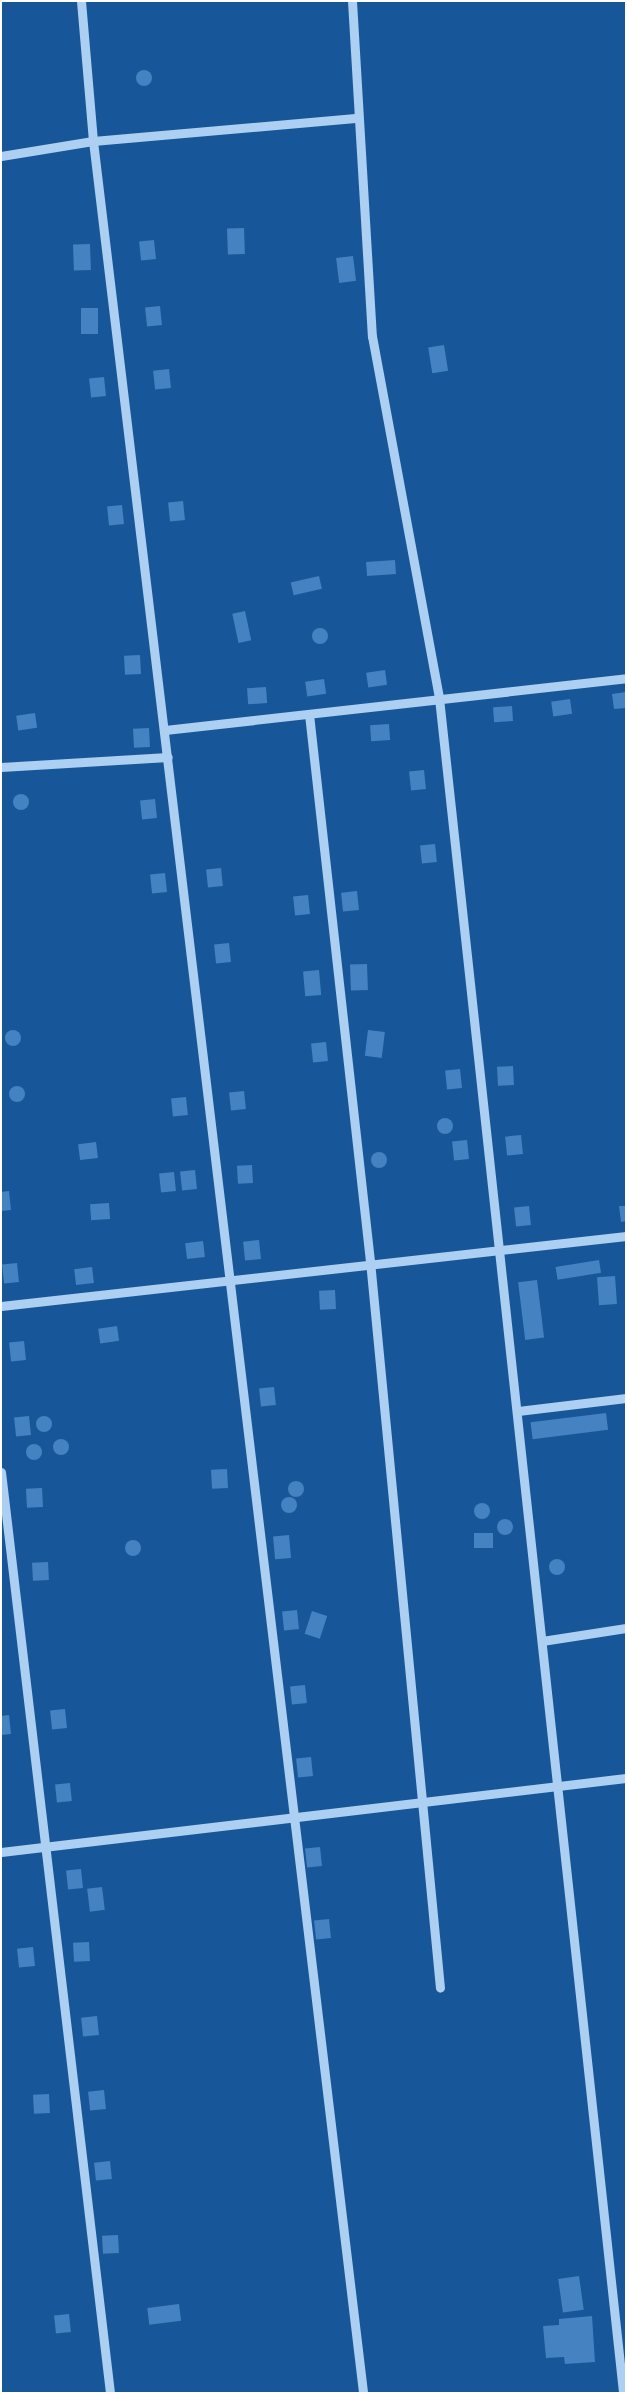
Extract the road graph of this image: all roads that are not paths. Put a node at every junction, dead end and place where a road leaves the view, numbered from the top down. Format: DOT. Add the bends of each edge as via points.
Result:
graph roads {
  1 [pos="81,1"];
  2 [pos="352,1"];
  3 [pos="358,118"];
  4 [pos="93,141"];
  5 [pos="1,156"];
  6 [pos="626,678"];
  7 [pos="439,698"];
  8 [pos="309,714"];
  9 [pos="165,730"];
  10 [pos="168,757"];
  11 [pos="1,766"];
  12 [pos="626,1236"];
  13 [pos="500,1250"];
  14 [pos="370,1261"];
  15 [pos="230,1280"];
  16 [pos="1,1306"];
  17 [pos="626,1398"];
  18 [pos="518,1411"];
  19 [pos="1,1472"];
  20 [pos="626,1628"];
  21 [pos="542,1641"];
  22 [pos="626,1778"];
  23 [pos="558,1784"];
  24 [pos="421,1799"];
  25 [pos="294,1814"];
  26 [pos="46,1846"];
  27 [pos="1,1852"];
  28 [pos="440,1988"];
  29 [pos="110,2393"];
  30 [pos="363,2393"];
  31 [pos="623,2393"];
  1 -- 4 [label="street"];
  2 -- 3 [label="street"];
  3 -- 4 [label="street"];
  3 -- 7 [label="street" via="372,336"];
  4 -- 5 [label="street"];
  4 -- 9 [label="street"];
  6 -- 7 [label="street"];
  7 -- 8 [label="street"];
  7 -- 13 [label="street"];
  8 -- 9 [label="street"];
  8 -- 14 [label="street"];
  9 -- 10 [label="street"];
  10 -- 11 [label="street"];
  10 -- 15 [label="street"];
  12 -- 13 [label="street"];
  13 -- 14 [label="street"];
  13 -- 18 [label="street"];
  14 -- 15 [label="street"];
  14 -- 24 [label="street"];
  15 -- 16 [label="street"];
  15 -- 25 [label="street"];
  17 -- 18 [label="street"];
  18 -- 21 [label="street"];
  19 -- 26 [label="street"];
  20 -- 21 [label="street"];
  21 -- 23 [label="street"];
  22 -- 23 [label="street"];
  23 -- 24 [label="street"];
  23 -- 31 [label="street"];
  24 -- 25 [label="street"];
  24 -- 28 [label="street"];
  25 -- 26 [label="street"];
  25 -- 30 [label="street"];
  26 -- 27 [label="street"];
  26 -- 29 [label="street"];
}
